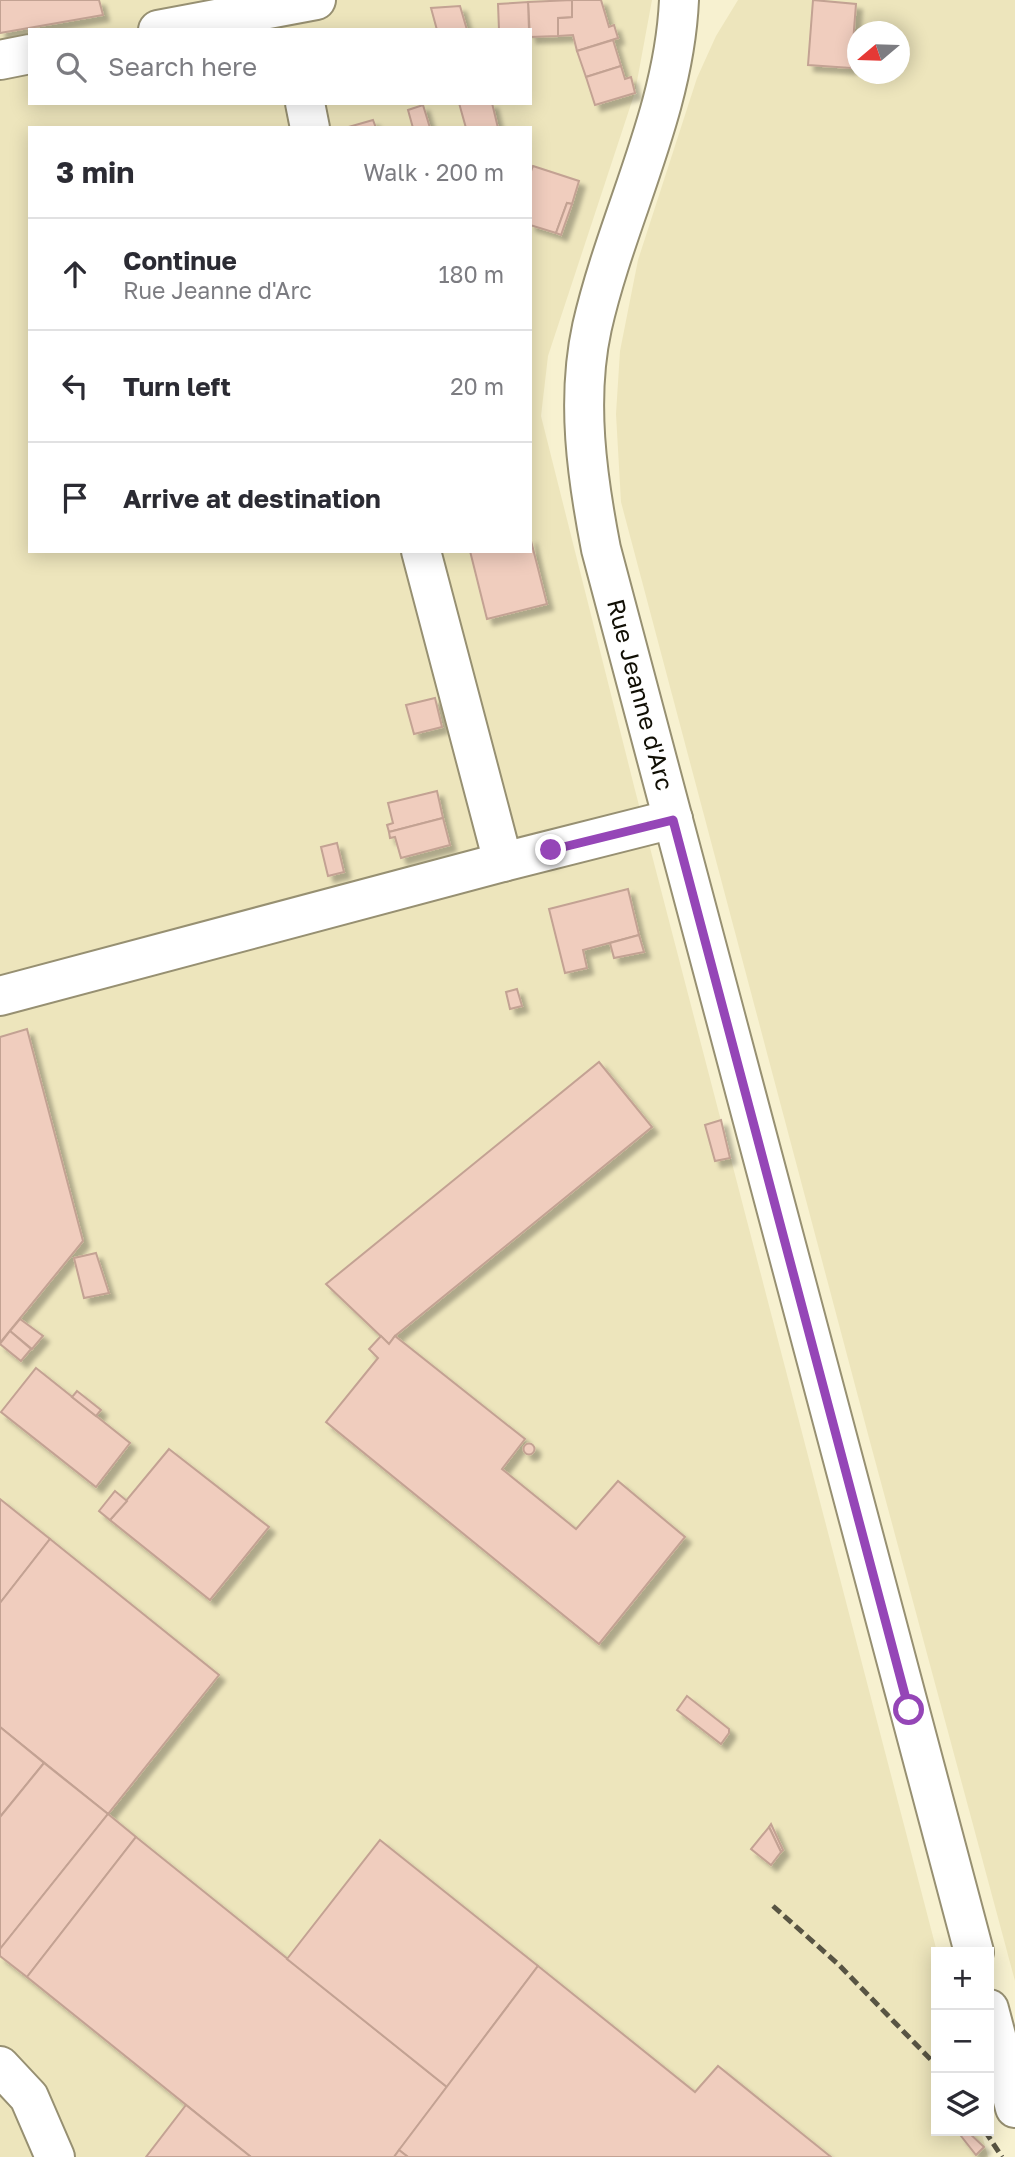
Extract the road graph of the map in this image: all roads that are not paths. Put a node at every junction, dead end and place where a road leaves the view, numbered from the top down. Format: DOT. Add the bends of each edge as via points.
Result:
graph roads {
  1 [pos="679,0"];
  2 [pos="303,11"];
  3 [pos="173,28"];
  4 [pos="28,54"];
  5 [pos="0,60"];
  6 [pos="306,105"];
  7 [pos="310,126"];
  8 [pos="422,553"];
  9 [pos="673,820"];
  10 [pos="503,862"];
  11 [pos="0,996"];
  12 [pos="973,1947"];
  13 [pos="989,2010"];
  14 [pos="0,2066"];
  15 [pos="1015,2108"];
  16 [pos="55,2157"];
  1 -- 9 [label="main road, Rue Jeanne d'Arc" via="667,86 592,329 585,435 589,491 601,549"];
  2 -- 3 [label="main road"];
  4 -- 5 [label="main road"];
  6 -- 7 [label="main road"];
  8 -- 10 [label="main road"];
  9 -- 10 [label="main road"];
  9 -- 12 [label="main road, Rue Jeanne d'Arc"];
  10 -- 11 [label="main road"];
  13 -- 15 [label="main road"];
  14 -- 16 [label="main road" via="29,2097"];
}
